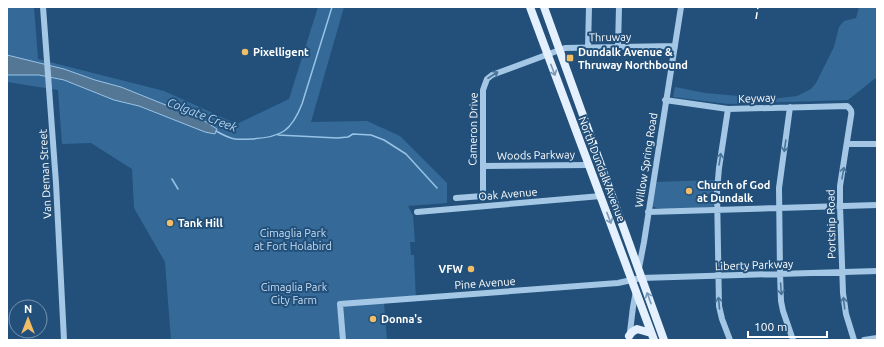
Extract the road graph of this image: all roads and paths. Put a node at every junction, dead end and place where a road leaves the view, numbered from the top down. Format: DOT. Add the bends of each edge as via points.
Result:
graph roads {
  1 [pos="43,7"];
  2 [pos="530,7"];
  3 [pos="544,7"];
  4 [pos="589,7"];
  5 [pos="619,7"];
  6 [pos="681,7"];
  7 [pos="675,46"];
  8 [pos="618,47"];
  9 [pos="588,48"];
  10 [pos="560,50"];
  11 [pos="547,54"];
  12 [pos="665,100"];
  13 [pos="790,107"];
  14 [pos="850,108"];
  15 [pos="728,109"];
  16 [pos="848,144"];
  17 [pos="877,144"];
  18 [pos="589,165"];
  19 [pos="483,166"];
  20 [pos="601,196"];
  21 [pos="456,198"];
  22 [pos="877,205"];
  23 [pos="840,206"];
  24 [pos="778,208"];
  25 [pos="718,210"];
  26 [pos="418,212"];
  27 [pos="648,212"];
  28 [pos="638,270"];
  29 [pos="877,271"];
  30 [pos="842,272"];
  31 [pos="780,273"];
  32 [pos="719,276"];
  33 [pos="637,279"];
  34 [pos="636,292"];
  35 [pos="652,336"];
  36 [pos="629,338"];
  37 [pos="877,338"];
  38 [pos="64,340"];
  39 [pos="343,340"];
  40 [pos="664,340"];
  41 [pos="730,340"];
  42 [pos="793,340"];
  43 [pos="854,340"];
  44 [pos="864,340"];
  1 -- 38 [label="street, Van Deman Street"];
  2 -- 11 [label="main road, North Dundalk Avenue"];
  3 -- 10 [label="main road, North Dundalk Avenue"];
  4 -- 9 [label="street"];
  5 -- 8 [label="street"];
  6 -- 7 [label="street, Willow Spring Road"];
  7 -- 8 [label="street, Thruway"];
  7 -- 12 [label="street, Willow Spring Road"];
  8 -- 9 [label="street, Thruway"];
  9 -- 10 [label="street, Thruway"];
  10 -- 11 [label="street, Thruway"];
  10 -- 28 [label="main road, North Dundalk Avenue"];
  11 -- 18 [label="main road, North Dundalk Avenue, one-way"];
  19 -- 11 [label="street, Cameron Drive, one-way" via="483,90 487,79 495,73"];
  12 -- 15 [label="street, Keyway"];
  12 -- 27 [label="street, Willow Spring Road"];
  13 -- 14 [label="street, Keyway"];
  13 -- 15 [label="street, Keyway"];
  13 -- 24 [label="street, one-way"];
  14 -- 16 [label="street, Portship Road" via="852,116"];
  25 -- 15 [label="street, one-way" via="719,168"];
  16 -- 17 [label="street"];
  23 -- 16 [label="street, Portship Road, one-way" via="840,186"];
  18 -- 19 [label="street, Woods Parkway"];
  18 -- 20 [label="main road, North Dundalk Avenue"];
  19 -- 21 [label="street, Cameron Drive" via="483,196"];
  20 -- 26 [label="street, Oak Avenue"];
  20 -- 33 [label="main road, North Dundalk Avenue, one-way"];
  22 -- 23 [label="street"];
  23 -- 24 [label="street"];
  23 -- 30 [label="street, Portship Road"];
  24 -- 25 [label="street"];
  24 -- 31 [label="street"];
  25 -- 27 [label="street"];
  25 -- 32 [label="street"];
  27 -- 28 [label="street, Willow Spring Road"];
  28 -- 33 [label="main road, North Dundalk Avenue"];
  29 -- 30 [label="street, Liberty Parkway"];
  30 -- 31 [label="street, Liberty Parkway"];
  43 -- 30 [label="street, Portship Road, one-way" via="845,310"];
  31 -- 32 [label="street, Liberty Parkway"];
  31 -- 42 [label="street, one-way" via="783,311"];
  32 -- 33 [label="street, Liberty Parkway"];
  41 -- 32 [label="street, one-way" via="719,306"];
  33 -- 34 [label="main road, North Dundalk Avenue"];
  33 -- 39 [label="street, Pine Avenue" via="618,283 340,304"];
  40 -- 33 [label="main road, North Dundalk Avenue, one-way"];
  34 -- 35 [label="main road, North Dundalk Avenue"];
  34 -- 36 [label="street"];
  35 -- 36 [label="main road" via="637,329"];
  37 -- 44 [label="street"];
}
